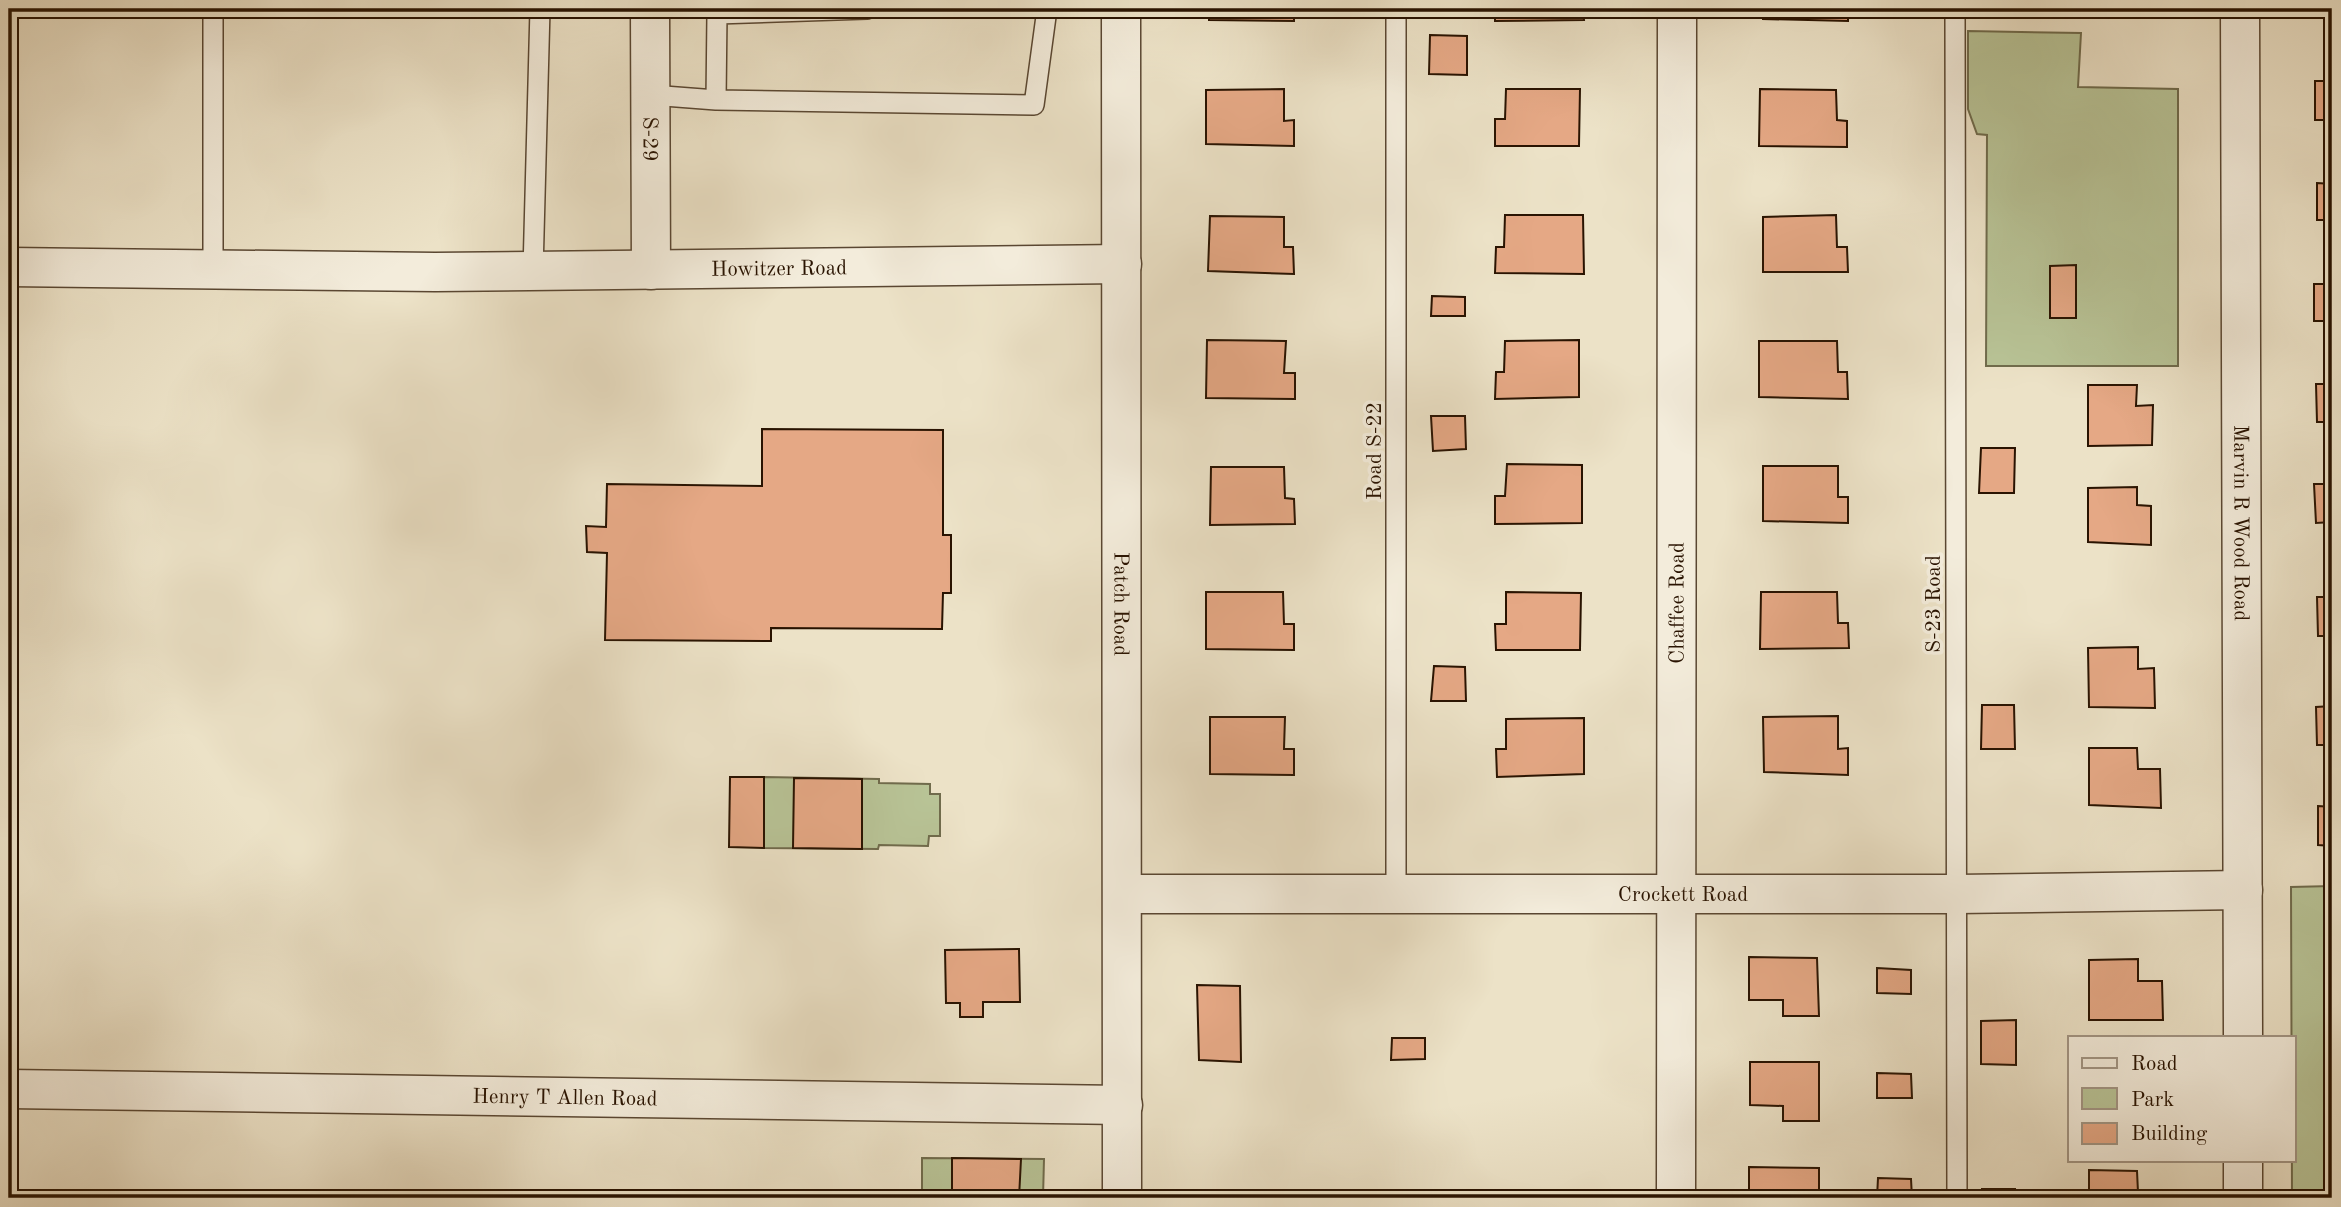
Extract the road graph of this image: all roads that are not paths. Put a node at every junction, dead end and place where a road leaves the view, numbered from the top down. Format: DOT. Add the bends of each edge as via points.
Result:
graph roads {
  1 [pos="213,9"];
  2 [pos="540,9"];
  3 [pos="650,9"];
  4 [pos="867,9"];
  5 [pos="1047,9"];
  6 [pos="1121,9"];
  7 [pos="1396,9"];
  8 [pos="1677,9"];
  9 [pos="1955,9"];
  10 [pos="2240,9"];
  11 [pos="650,95"];
  12 [pos="716,100"];
  13 [pos="1122,264"];
  14 [pos="9,267"];
  15 [pos="213,269"];
  16 [pos="651,270"];
  17 [pos="533,271"];
  18 [pos="2243,890"];
  19 [pos="1396,892"];
  20 [pos="1677,892"];
  21 [pos="1123,894"];
  22 [pos="1957,894"];
  23 [pos="2243,1036"];
  24 [pos="9,1089"];
  25 [pos="1123,1105"];
  26 [pos="2243,1162"];
  27 [pos="1122,1198"];
  28 [pos="1676,1198"];
  29 [pos="1958,1198"];
  30 [pos="2243,1198"];
  1 -- 15 [label="lane"];
  2 -- 17 [label="lane"];
  3 -- 11 [label="street, S-29"];
  4 -- 12 [label="lane" via="717,14"];
  5 -- 12 [label="lane" via="1034,106"];
  6 -- 13 [label="street, Patch Road"];
  7 -- 19 [label="lane, Road S-22"];
  8 -- 20 [label="street, Chaffee Road"];
  9 -- 22 [label="lane, S-23 Road"];
  10 -- 18 [label="street, Marvin R Wood Road"];
  11 -- 12 [label="lane"];
  11 -- 16 [label="street, S-29"];
  13 -- 16 [label="street, Howitzer Road"];
  13 -- 21 [label="street, Patch Road"];
  14 -- 15 [label="street, Howitzer Road"];
  15 -- 17 [label="street, Howitzer Road"];
  16 -- 17 [label="street, Howitzer Road"];
  18 -- 22 [label="street, Crockett Road"];
  18 -- 23 [label="street, Marvin R Wood Road"];
  19 -- 20 [label="street, Crockett Road"];
  19 -- 21 [label="street, Crockett Road"];
  20 -- 22 [label="street, Crockett Road"];
  20 -- 28 [label="street, Chaffee Road"];
  21 -- 25 [label="street, Patch Road"];
  22 -- 29 [label="lane, S-23 Road"];
  24 -- 25 [label="street, Henry T Allen Road"];
  25 -- 27 [label="street, Patch Road"];
  26 -- 30 [label="street"];
}
